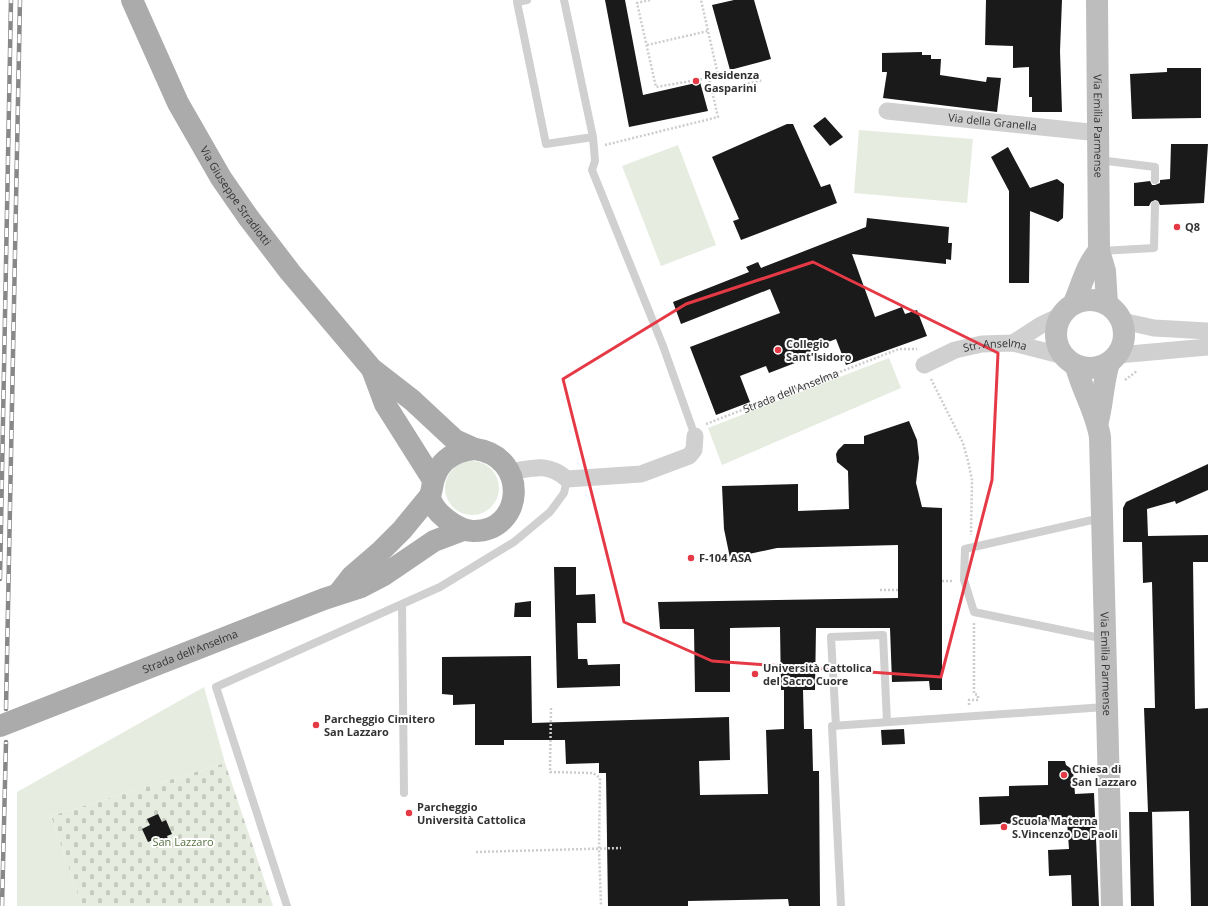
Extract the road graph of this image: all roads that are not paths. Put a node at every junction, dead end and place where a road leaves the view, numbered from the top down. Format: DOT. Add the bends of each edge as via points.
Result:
graph roads {
  1 [pos="132,0"];
  2 [pos="527,0"];
  3 [pos="564,0"];
  4 [pos="1097,0"];
  5 [pos="887,111"];
  6 [pos="1098,133"];
  7 [pos="593,137"];
  8 [pos="1099,160"];
  9 [pos="1155,180"];
  10 [pos="1155,206"];
  11 [pos="1099,252"];
  12 [pos="1108,304"];
  13 [pos="1067,310"];
  14 [pos="1122,321"];
  15 [pos="1208,331"];
  16 [pos="1013,343"];
  17 [pos="1208,347"];
  18 [pos="1114,359"];
  19 [pos="1071,363"];
  20 [pos="924,365"];
  21 [pos="372,369"];
  22 [pos="1098,421"];
  23 [pos="694,432"];
  24 [pos="475,449"];
  25 [pos="510,472"];
  26 [pos="567,479"];
  27 [pos="432,488"];
  28 [pos="1104,518"];
  29 [pos="463,530"];
  30 [pos="338,594"];
  31 [pos="402,604"];
  32 [pos="1106,639"];
  33 [pos="1108,706"];
  34 [pos="887,722"];
  35 [pos="0,726"];
  36 [pos="834,726"];
  37 [pos="404,793"];
  38 [pos="286,906"];
  39 [pos="841,906"];
  40 [pos="1112,906"];
  1 -- 21 [label="main road, Via Giuseppe Stradiotti" via="178,103 221,178 290,272"];
  2 -- 7 [label="lane" via="517,2 546,144"];
  3 -- 7 [label="lane"];
  4 -- 6 [label="main road, Via Emilia Parmense"];
  5 -- 6 [label="street, Via della Granella"];
  6 -- 8 [label="main road, Via Emilia Parmense"];
  7 -- 23 [label="lane" via="595,161 592,170 663,346"];
  8 -- 9 [label="lane" via="1155,167"];
  8 -- 11 [label="main road, Via Emilia Parmense"];
  10 -- 11 [label="lane" via="1154,248"];
  11 -- 12 [label="main road, Via Emilia Parmense" via="1105,272"];
  11 -- 13 [label="main road, Via Emilia Parmense" via="1090,260 1089,269"];
  12 -- 13 [label="main road" via="1091,300"];
  12 -- 14 [label="main road"];
  13 -- 16 [label="street"];
  13 -- 19 [label="main road, Via Emilia Parmense" via="1056,325 1057,344"];
  14 -- 15 [label="street" via="1154,328"];
  14 -- 18 [label="main road, Via Emilia Parmense" via="1124,338"];
  16 -- 19 [label="street, Str. Anselma" via="1060,355"];
  16 -- 20 [label="street, Str. Anselma" via="982,344 955,350"];
  17 -- 18 [label="street"];
  18 -- 19 [label="main road" via="1093,369"];
  18 -- 22 [label="main road, Via Emilia Parmense" via="1103,380 1103,399"];
  19 -- 22 [label="main road, Via Emilia Parmense"];
  21 -- 24 [label="main road, Via Giuseppe Stradiotti" via="412,400 455,440"];
  21 -- 27 [label="main road, Via Giuseppe Stradiotti" via="385,404"];
  22 -- 28 [label="main road, Via Emilia Parmense"];
  23 -- 26 [label="street" via="694,450 689,456 641,474"];
  24 -- 25 [label="main road" via="490,452 501,460"];
  24 -- 27 [label="main road" via="464,450 446,459 440,466"];
  25 -- 26 [label="street" via="549,468"];
  25 -- 29 [label="main road" via="514,486 513,500 506,515 486,530"];
  26 -- 31 [label="lane" via="564,493 554,507 514,542 440,587"];
  27 -- 29 [label="main road" via="437,510"];
  27 -- 30 [label="main road" via="402,530 352,576"];
  28 -- 32 [label="main road, Via Emilia Parmense"];
  28 -- 32 [label="lane" via="965,548 964,580 974,612"];
  29 -- 30 [label="main road, Strada dell'Anselma" via="434,541 367,584"];
  30 -- 35 [label="main road, Strada dell'Anselma"];
  31 -- 37 [label="lane"];
  31 -- 38 [label="lane" via="216,687"];
  32 -- 33 [label="main road, Via Emilia Parmense"];
  33 -- 34 [label="lane"];
  33 -- 40 [label="main road, Via Emilia Parmense"];
  34 -- 36 [label="lane"];
  34 -- 36 [label="lane" via="883,635 830,638"];
  36 -- 39 [label="lane"];
}
